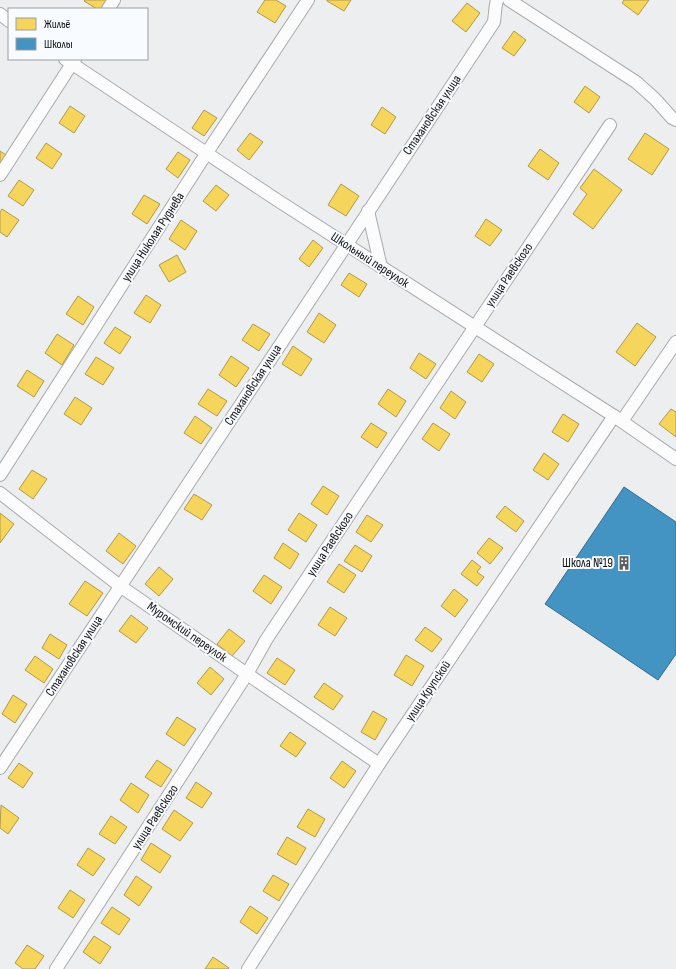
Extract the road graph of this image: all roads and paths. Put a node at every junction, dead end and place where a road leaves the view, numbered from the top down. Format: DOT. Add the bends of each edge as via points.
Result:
graph roads {
  1 [pos="308,0"];
  2 [pos="496,0"];
  3 [pos="509,0"];
  4 [pos="0,14"];
  5 [pos="8,20"];
  6 [pos="71,61"];
  7 [pos="676,120"];
  8 [pos="610,125"];
  9 [pos="206,154"];
  10 [pos="0,175"];
  11 [pos="368,211"];
  12 [pos="346,245"];
  13 [pos="381,267"];
  14 [pos="475,327"];
  15 [pos="676,342"];
  16 [pos="618,419"];
  17 [pos="676,459"];
  18 [pos="0,475"];
  19 [pos="0,493"];
  20 [pos="120,586"];
  21 [pos="247,674"];
  22 [pos="379,764"];
  23 [pos="0,768"];
  24 [pos="56,969"];
  25 [pos="248,969"];
  1 -- 9 [label="street, улица Николая Руднева"];
  2 -- 11 [label="street, Стахановская улица" via="494,22"];
  3 -- 7 [label="street" via="636,82"];
  4 -- 5 [label="street"];
  6 -- 9 [label="street, Школьный переулок"];
  6 -- 10 [label="street"];
  8 -- 14 [label="street, улица Раевского"];
  9 -- 12 [label="street, Школьный переулок"];
  9 -- 18 [label="street, улица Николая Руднева"];
  11 -- 12 [label="street, Стахановская улица"];
  11 -- 13 [label="street"];
  12 -- 13 [label="street, Школьный переулок"];
  12 -- 20 [label="street, Стахановская улица"];
  13 -- 14 [label="street, Школьный переулок"];
  14 -- 16 [label="street, Школьный переулок"];
  14 -- 21 [label="street, улица Раевского" via="266,640"];
  15 -- 16 [label="street, улица Крупской"];
  16 -- 17 [label="street, Школьный переулок"];
  16 -- 22 [label="street, улица Крупской"];
  19 -- 20 [label="street, Муромский переулок"];
  20 -- 21 [label="street, Муромский переулок"];
  20 -- 23 [label="street, Стахановская улица"];
  21 -- 22 [label="street, Муромский переулок"];
  21 -- 24 [label="street, улица Раевского"];
  22 -- 25 [label="street, улица Крупской"];
}
